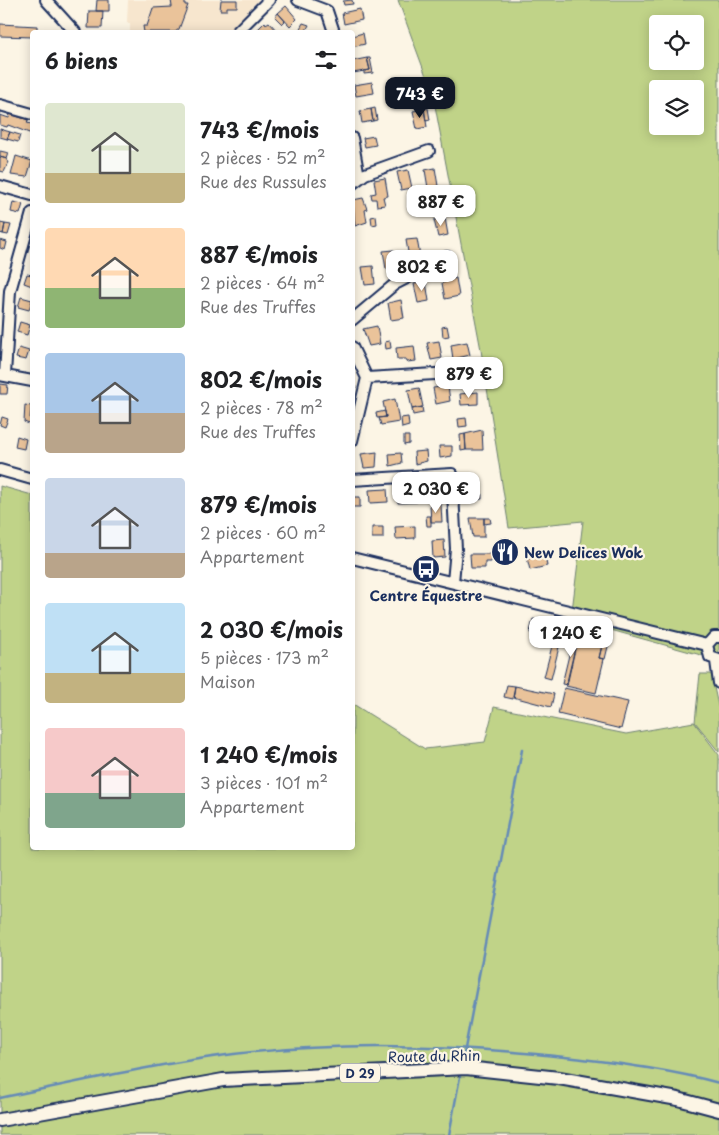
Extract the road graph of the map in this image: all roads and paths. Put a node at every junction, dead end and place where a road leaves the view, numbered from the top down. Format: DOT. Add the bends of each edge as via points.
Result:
graph roads {
  1 [pos="46,0"];
  2 [pos="269,0"];
  3 [pos="298,0"];
  4 [pos="72,30"];
  5 [pos="239,30"];
  6 [pos="333,30"];
  7 [pos="0,105"];
  8 [pos="30,113"];
  9 [pos="429,151"];
  10 [pos="356,180"];
  11 [pos="0,186"];
  12 [pos="30,194"];
  13 [pos="30,219"];
  14 [pos="447,257"];
  15 [pos="5,290"];
  16 [pos="355,317"];
  17 [pos="355,352"];
  18 [pos="3,375"];
  19 [pos="463,376"];
  20 [pos="367,378"];
  21 [pos="30,381"];
  22 [pos="355,428"];
  23 [pos="0,470"];
  24 [pos="30,478"];
  25 [pos="355,480"];
  26 [pos="355,559"];
  27 [pos="453,582"];
  28 [pos="719,637"];
  29 [pos="707,646"];
  30 [pos="718,660"];
  31 [pos="719,683"];
  32 [pos="719,1110"];
  33 [pos="0,1120"];
  1 -- 4 [label="street"];
  2 -- 5 [label="street"];
  3 -- 6 [label="street" via="327,11"];
  7 -- 8 [label="street"];
  9 -- 10 [label="street"];
  11 -- 12 [label="street"];
  13 -- 15 [label="street"];
  14 -- 16 [label="street" via="395,284"];
  15 -- 18 [label="street"];
  17 -- 20 [label="street"];
  18 -- 21 [label="street"];
  19 -- 20 [label="street" via="452,373"];
  20 -- 22 [label="street"];
  23 -- 24 [label="street"];
  25 -- 27 [label="street" via="452,474 456,549"];
  26 -- 27 [label="street"];
  27 -- 29 [label="street"];
  28 -- 29 [label="street" via="714,637"];
  29 -- 30 [label="street" via="710,657"];
  30 -- 31 [label="street"];
  32 -- 33 [label="main road, Route du Rhin / D 29" via="559,1078 466,1068 223,1080"];
}
